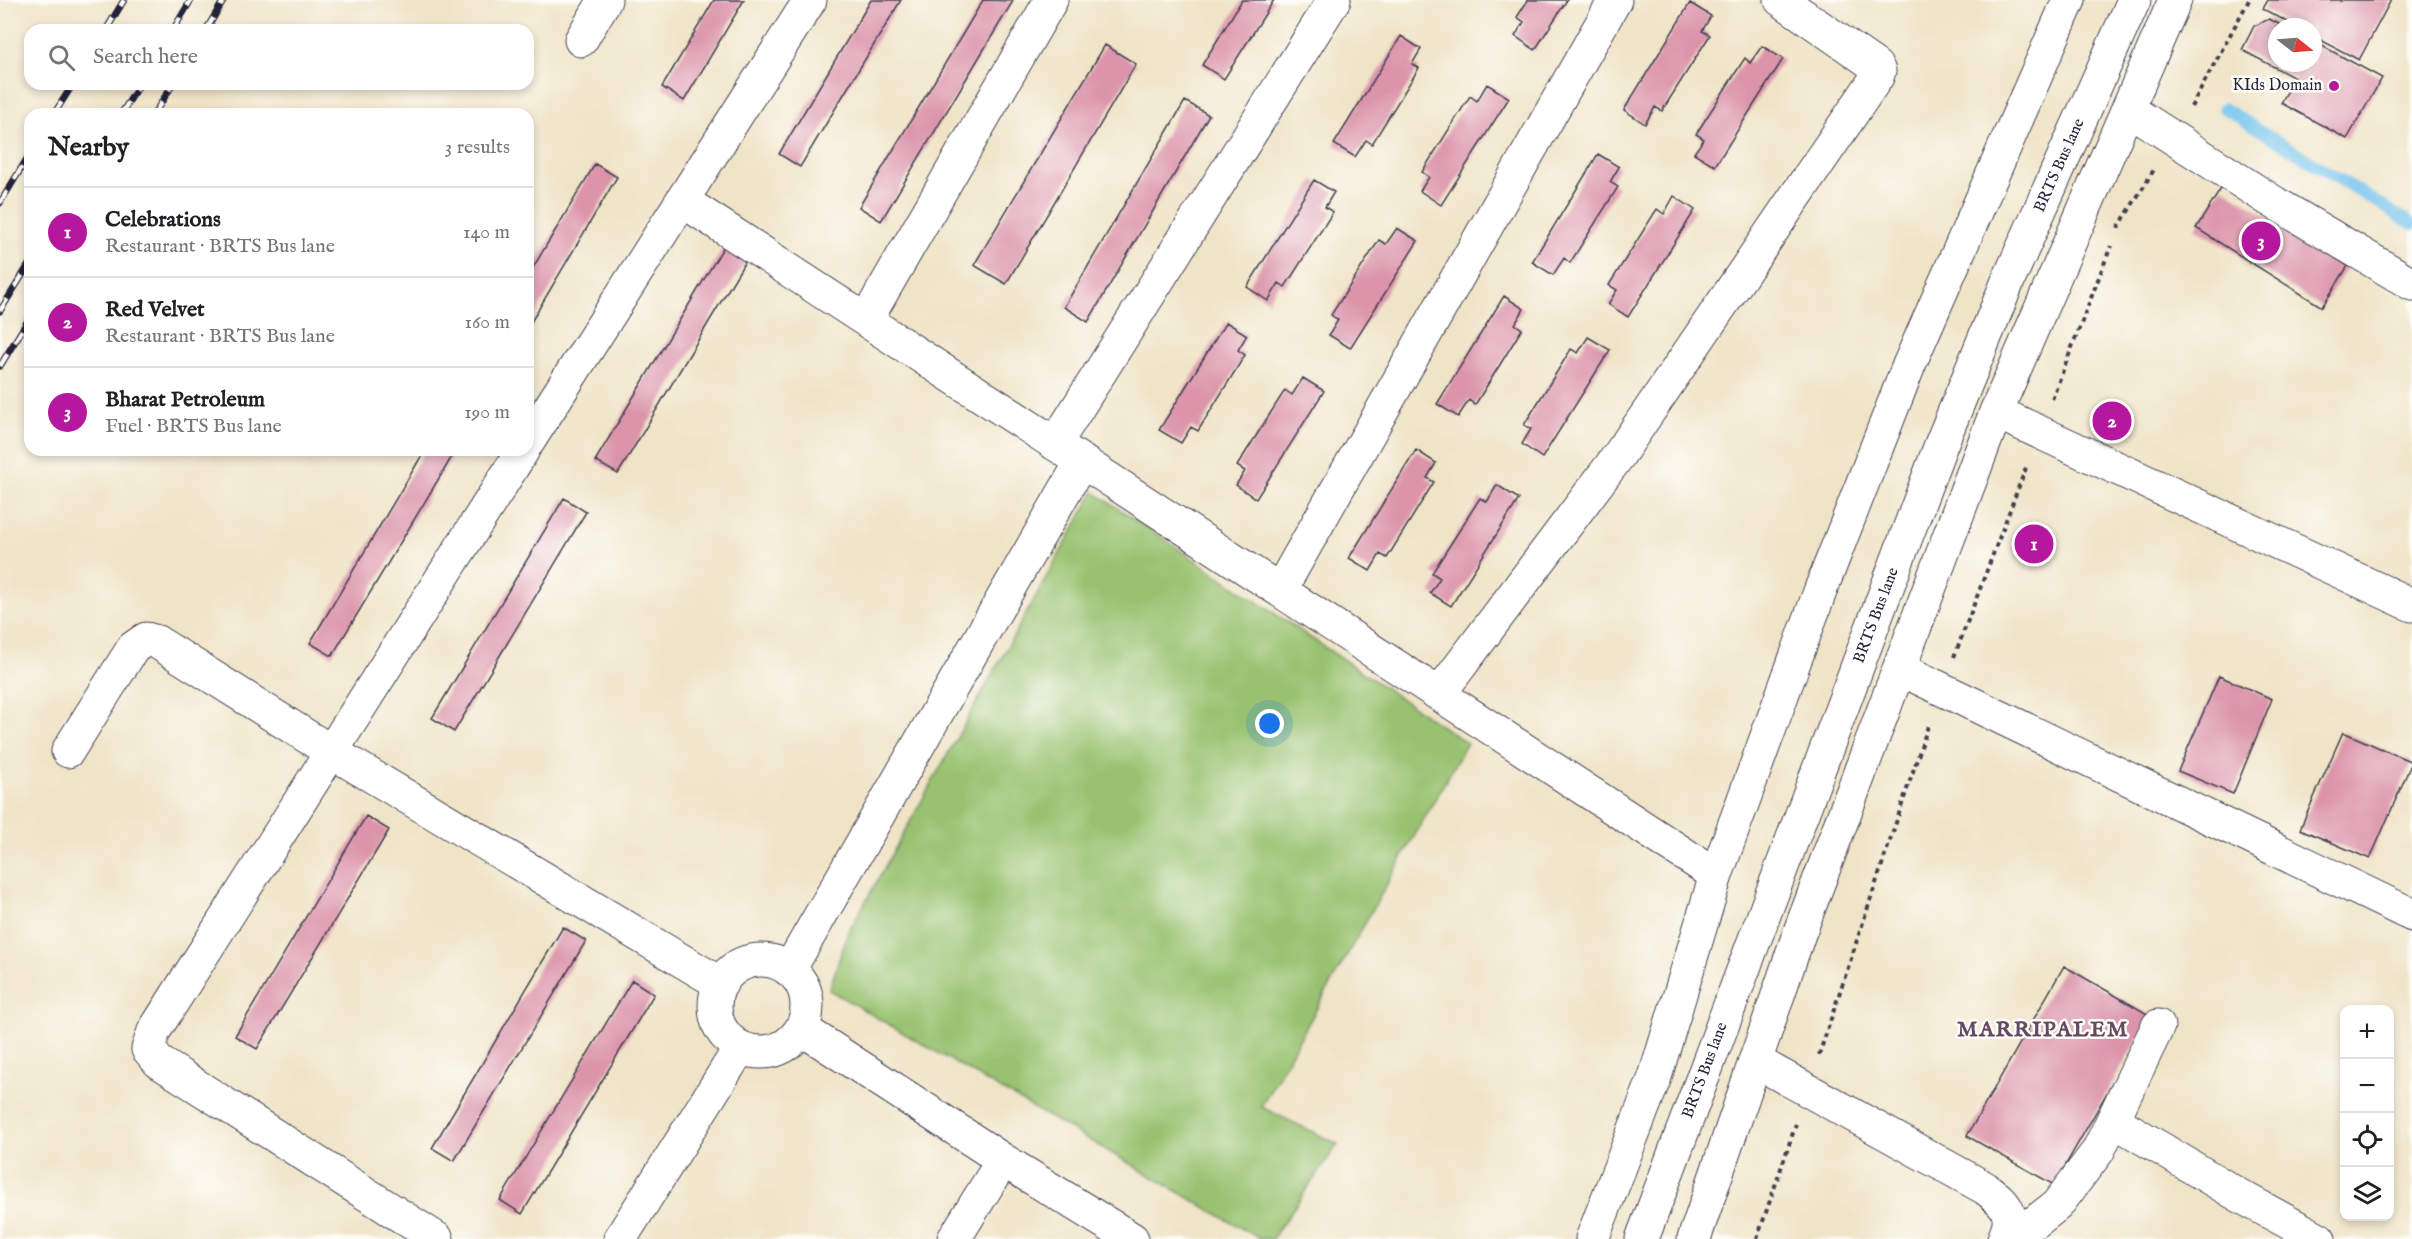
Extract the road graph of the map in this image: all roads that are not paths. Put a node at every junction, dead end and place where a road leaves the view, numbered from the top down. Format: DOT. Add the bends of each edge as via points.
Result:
graph roads {
  1 [pos="605,0"];
  2 [pos="810,0"];
  3 [pos="1051,0"];
  4 [pos="1334,0"];
  5 [pos="1615,0"];
  6 [pos="1781,0"];
  7 [pos="2069,0"];
  8 [pos="2134,0"];
  9 [pos="2175,0"];
  10 [pos="581,40"];
  11 [pos="2128,109"];
  12 [pos="683,201"];
  13 [pos="2412,284"];
  14 [pos="866,320"];
  15 [pos="1996,412"];
  16 [pos="534,433"];
  17 [pos="1055,444"];
  18 [pos="519,456"];
  19 [pos="1082,461"];
  20 [pos="1280,590"];
  21 [pos="2412,604"];
  22 [pos="1900,669"];
  23 [pos="1438,694"];
  24 [pos="68,751"];
  25 [pos="330,751"];
  26 [pos="1716,875"];
  27 [pos="2412,915"];
  28 [pos="789,970"];
  29 [pos="720,984"];
  30 [pos="2158,1026"];
  31 [pos="802,1029"];
  32 [pos="740,1048"];
  33 [pos="1755,1061"];
  34 [pos="2113,1120"];
  35 [pos="1003,1160"];
  36 [pos="2006,1234"];
  37 [pos="437,1239"];
  38 [pos="620,1239"];
  39 [pos="954,1239"];
  40 [pos="1132,1239"];
  41 [pos="1592,1239"];
  42 [pos="1641,1239"];
  43 [pos="1694,1239"];
  44 [pos="2319,1239"];
  1 -- 10 [label="street"];
  2 -- 12 [label="street"];
  3 -- 14 [label="street"];
  4 -- 17 [label="street"];
  5 -- 20 [label="street"];
  6 -- 23 [label="street" via="1876,66 1877,77 1619,455"];
  7 -- 26 [label="street" via="1909,365 1821,589"];
  8 -- 42 [label="street, BRTS Bus lane" via="2008,281 1945,436"];
  9 -- 11 [label="street"];
  11 -- 13 [label="street"];
  11 -- 15 [label="street"];
  12 -- 14 [label="street"];
  12 -- 16 [label="street"];
  14 -- 17 [label="street"];
  15 -- 21 [label="street"];
  15 -- 22 [label="street"];
  17 -- 19 [label="street"];
  18 -- 25 [label="street"];
  19 -- 20 [label="street"];
  19 -- 28 [label="street"];
  20 -- 23 [label="street"];
  22 -- 27 [label="street"];
  22 -- 33 [label="street"];
  23 -- 26 [label="street"];
  24 -- 25 [label="street" via="133,648 146,639 157,642"];
  25 -- 29 [label="street"];
  25 -- 37 [label="street" via="154,1031 148,1049 159,1062"];
  26 -- 41 [label="street" via="1655,1077"];
  28 -- 29 [label="street" via="771,960 757,960 736,968"];
  28 -- 31 [label="street" via="803,987 807,1001"];
  29 -- 32 [label="street" via="715,999 716,1016 722,1030"];
  30 -- 34 [label="street"];
  31 -- 32 [label="street" via="778,1050 762,1053"];
  31 -- 35 [label="street"];
  32 -- 38 [label="street"];
  33 -- 36 [label="street" via="1985,1188 2008,1209 2011,1218"];
  33 -- 43 [label="street"];
  34 -- 36 [label="street" via="2098,1150 2057,1204 2034,1223"];
  34 -- 44 [label="street"];
  35 -- 39 [label="street"];
  35 -- 40 [label="street"];
}
